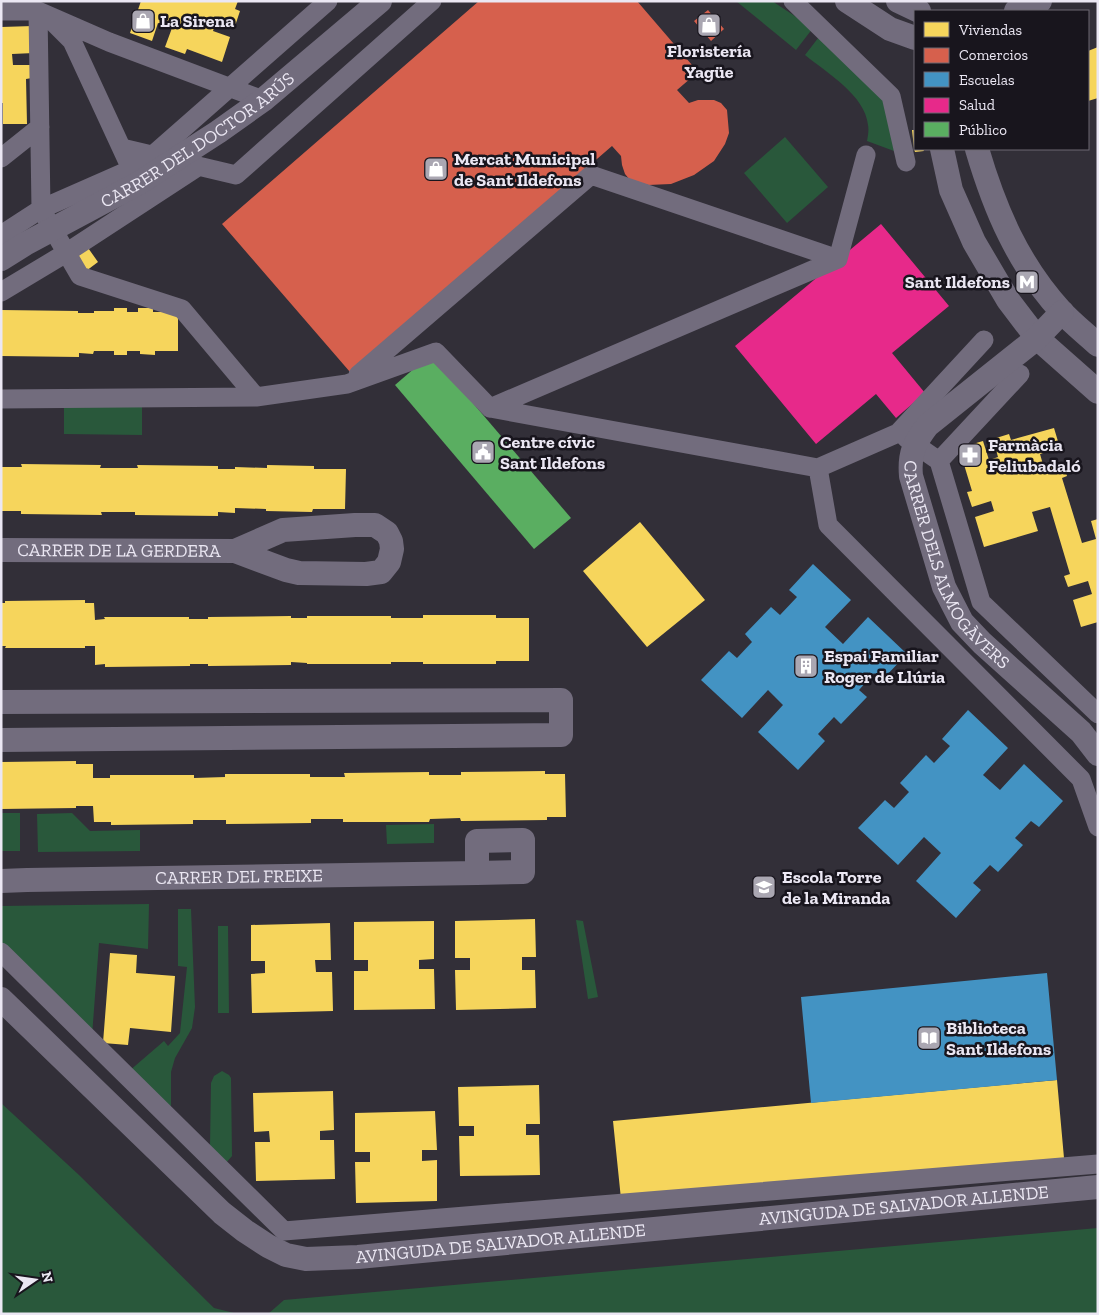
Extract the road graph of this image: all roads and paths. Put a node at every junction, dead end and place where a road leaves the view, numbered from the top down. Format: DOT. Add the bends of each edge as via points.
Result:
graph roads {
  1 [pos="328,1"];
  2 [pos="380,1"];
  3 [pos="432,1"];
  4 [pos="792,1"];
  5 [pos="847,1"];
  6 [pos="898,1"];
  7 [pos="1040,1"];
  8 [pos="917,10"];
  9 [pos="1018,10"];
  10 [pos="1,11"];
  11 [pos="42,14"];
  12 [pos="890,29"];
  13 [pos="914,38"];
  14 [pos="914,49"];
  15 [pos="230,87"];
  16 [pos="263,100"];
  17 [pos="40,127"];
  18 [pos="122,148"];
  19 [pos="942,150"];
  20 [pos="977,150"];
  21 [pos="866,155"];
  22 [pos="1,158"];
  23 [pos="164,158"];
  24 [pos="906,162"];
  25 [pos="199,166"];
  26 [pos="135,176"];
  27 [pos="41,209"];
  28 [pos="53,229"];
  29 [pos="1,235"];
  30 [pos="66,253"];
  31 [pos="1,259"];
  32 [pos="838,259"];
  33 [pos="1,292"];
  34 [pos="1062,312"];
  35 [pos="1037,338"];
  36 [pos="984,340"];
  37 [pos="1098,345"];
  38 [pos="1020,374"];
  39 [pos="347,384"];
  40 [pos="1098,392"];
  41 [pos="256,397"];
  42 [pos="1,399"];
  43 [pos="490,408"];
  44 [pos="907,439"];
  45 [pos="939,461"];
  46 [pos="818,468"];
  47 [pos="1,550"];
  48 [pos="236,551"];
  49 [pos="1,702"];
  50 [pos="1098,714"];
  51 [pos="1,740"];
  52 [pos="1098,754"];
  53 [pos="1098,827"];
  54 [pos="477,873"];
  55 [pos="1,881"];
  56 [pos="1,952"];
  57 [pos="1,999"];
  58 [pos="1098,1164"];
  59 [pos="1098,1187"];
  1 -- 15 [label="street"];
  2 -- 16 [label="street, CARRER DEL DOCTOR ARÚS"];
  3 -- 25 [label="street" via="236,175"];
  4 -- 24 [label="street" via="891,96"];
  5 -- 12 [label="street"];
  6 -- 8 [label="street"];
  7 -- 9 [label="street"];
  10 -- 11 [label="street"];
  11 -- 15 [label="street"];
  11 -- 17 [label="street"];
  11 -- 18 [label="street" via="72,42"];
  12 -- 13 [label="street"];
  12 -- 14 [label="street"];
  15 -- 16 [label="street"];
  15 -- 23 [label="street"];
  16 -- 23 [label="street, CARRER DEL DOCTOR ARÚS"];
  17 -- 22 [label="street"];
  17 -- 27 [label="street"];
  18 -- 23 [label="street"];
  18 -- 26 [label="street"];
  19 -- 35 [label="street" via="951,190 974,242 1008,300"];
  20 -- 34 [label="street" via="1004,227 1030,273"];
  21 -- 32 [label="street"];
  23 -- 25 [label="street"];
  23 -- 26 [label="street, CARRER DEL DOCTOR ARÚS"];
  25 -- 30 [label="street"];
  26 -- 27 [label="street"];
  26 -- 28 [label="street, CARRER DEL DOCTOR ARÚS"];
  27 -- 28 [label="street"];
  27 -- 29 [label="street"];
  28 -- 30 [label="street"];
  28 -- 31 [label="street, CARRER DEL DOCTOR ARÚS"];
  30 -- 33 [label="street"];
  30 -- 41 [label="street" via="80,276 182,309"];
  32 -- 39 [label="street" via="590,175"];
  32 -- 43 [label="street"];
  34 -- 35 [label="street, CARRER DELS ALMOGÀVERS"];
  34 -- 37 [label="street"];
  35 -- 40 [label="street"];
  35 -- 44 [label="street, CARRER DELS ALMOGÀVERS"];
  36 -- 44 [label="street"];
  38 -- 45 [label="street"];
  39 -- 41 [label="street"];
  39 -- 43 [label="street" via="436,352"];
  41 -- 42 [label="street"];
  43 -- 46 [label="street"];
  44 -- 45 [label="street"];
  44 -- 46 [label="street"];
  44 -- 52 [label="street, CARRER DELS ALMOGÀVERS" via="911,476 944,587 962,622 1081,732"];
  45 -- 50 [label="street" via="981,602"];
  46 -- 53 [label="street" via="828,525 1081,779"];
  47 -- 48 [label="street, CARRER DE LA GERDERA"];
  48 -- 48 [label="street, CARRER DE LA GERDERA" via="300,573 366,574 381,572 389,562 392,549 387,533 375,525 355,524 283,530"];
  49 -- 51 [label="street" via="561,700 561,735"];
  54 -- 55 [label="street, CARRER DEL FREIXE"];
  56 -- 58 [label="street" via="284,1231"];
  57 -- 59 [label="street, AVINGUDA DE SALVADOR ALLENDE" via="222,1213 268,1246 286,1255 306,1259 358,1257"];
}
